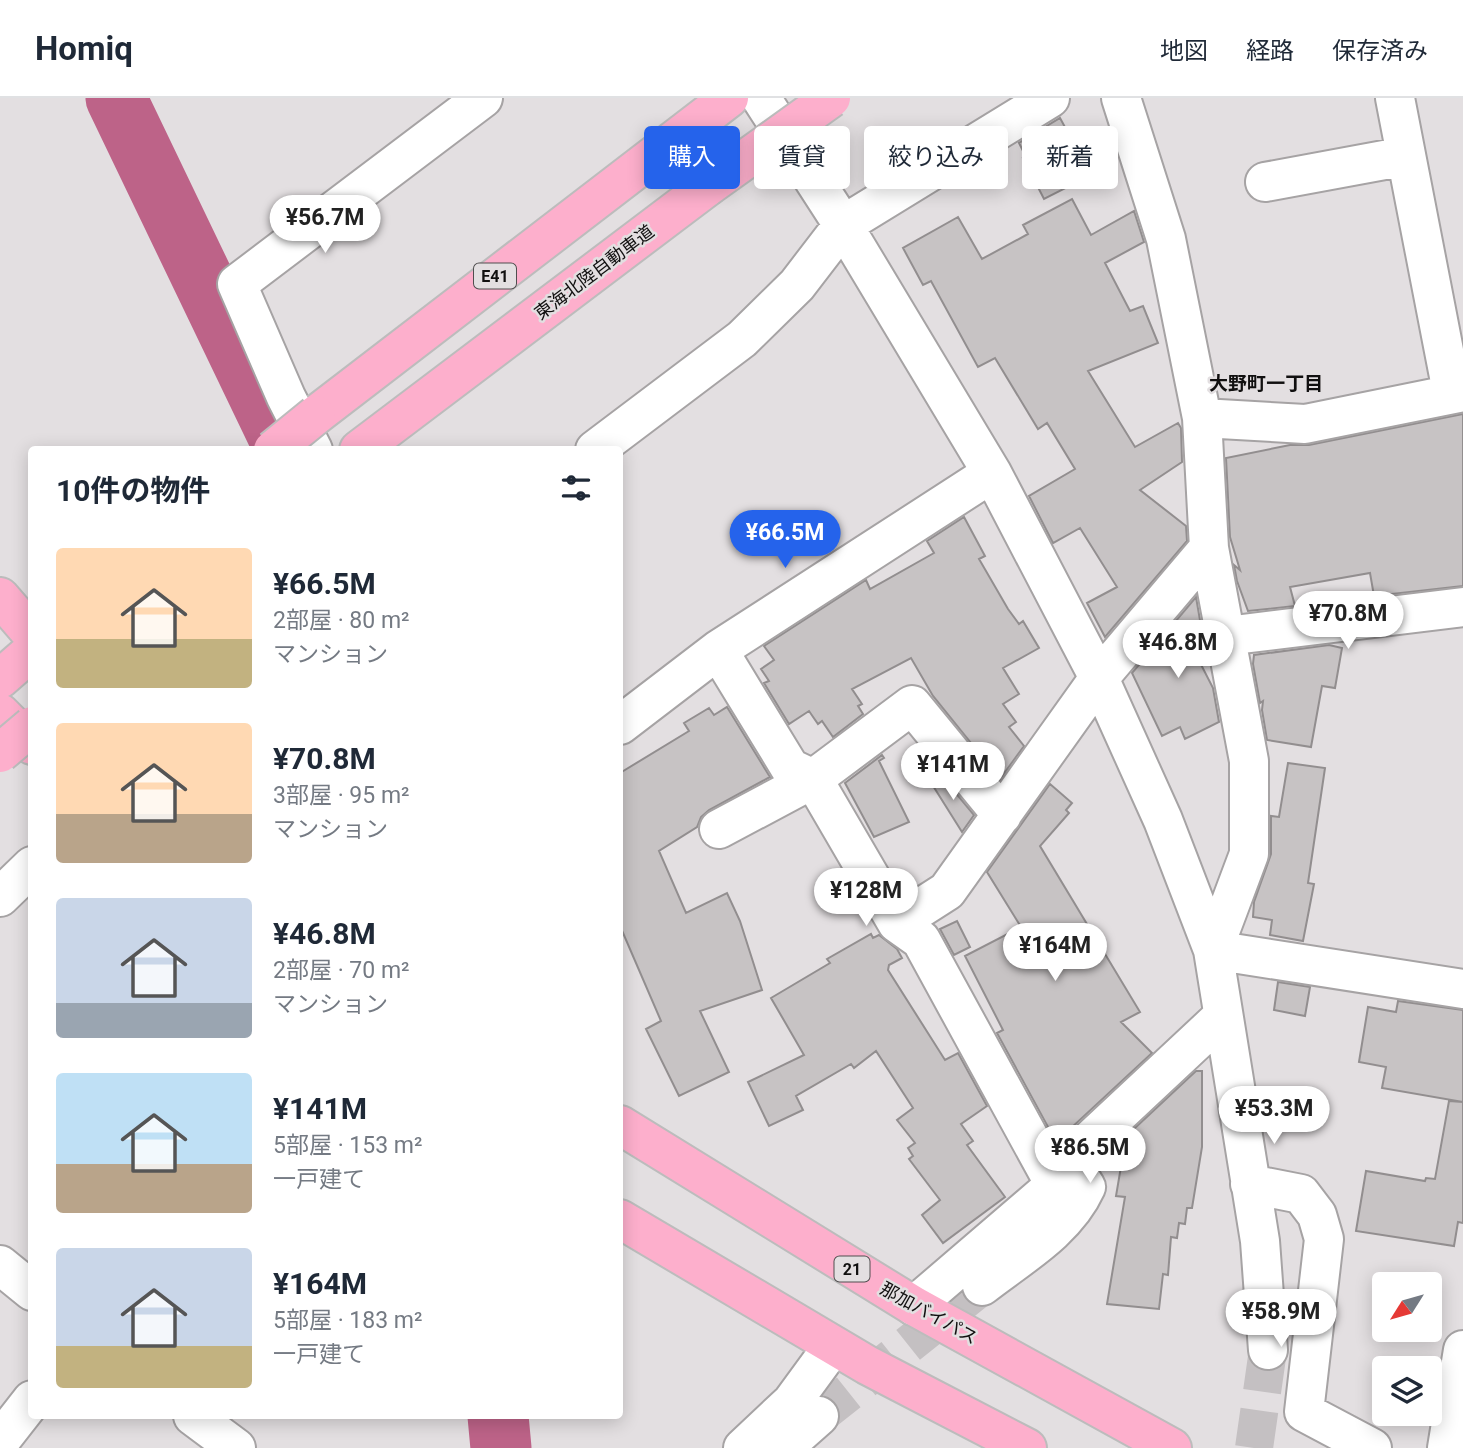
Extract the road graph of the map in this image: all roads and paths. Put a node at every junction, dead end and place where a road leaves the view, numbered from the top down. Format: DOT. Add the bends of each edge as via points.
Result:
graph roads {
  1 [pos="483,98"];
  2 [pos="729,98"];
  3 [pos="761,98"];
  4 [pos="831,98"];
  5 [pos="1050,98"];
  6 [pos="1121,98"];
  7 [pos="1395,98"];
  8 [pos="1406,156"];
  9 [pos="1265,182"];
  10 [pos="843,225"];
  11 [pos="1457,392"];
  12 [pos="1202,418"];
  13 [pos="315,433"];
  14 [pos="283,446"];
  15 [pos="364,446"];
  16 [pos="600,446"];
  17 [pos="992,473"];
  18 [pos="1209,548"];
  19 [pos="0,597"];
  20 [pos="1463,607"];
  21 [pos="28,629"];
  22 [pos="1226,636"];
  23 [pos="718,650"];
  24 [pos="28,654"];
  25 [pos="1099,678"];
  26 [pos="0,679"];
  27 [pos="0,713"];
  28 [pos="623,723"];
  29 [pos="28,729"];
  30 [pos="28,741"];
  31 [pos="0,753"];
  32 [pos="813,779"];
  33 [pos="1002,815"];
  34 [pos="719,829"];
  35 [pos="28,870"];
  36 [pos="0,897"];
  37 [pos="897,923"];
  38 [pos="1213,950"];
  39 [pos="1463,989"];
  40 [pos="1223,1016"];
  41 [pos="623,1127"];
  42 [pos="1062,1173"];
  43 [pos="1250,1184"];
  44 [pos="623,1221"];
  45 [pos="0,1265"];
  46 [pos="982,1286"];
  47 [pos="28,1288"];
  48 [pos="914,1306"];
  49 [pos="833,1346"];
  50 [pos="1268,1350"];
  51 [pos="1463,1350"];
  52 [pos="867,1365"];
  53 [pos="1091,1402"];
  54 [pos="28,1405"];
  55 [pos="819,1416"];
  56 [pos="197,1419"];
  57 [pos="0,1441"];
  58 [pos="236,1448"];
  59 [pos="743,1448"];
  60 [pos="783,1448"];
  61 [pos="993,1448"];
  62 [pos="1027,1448"];
  63 [pos="1172,1448"];
  64 [pos="1181,1448"];
  65 [pos="1372,1448"];
  66 [pos="1447,1448"];
  1 -- 13 [label="street" via="237,284 286,397"];
  2 -- 13 [label="highway, E41" via="673,138"];
  3 -- 10 [label="street"];
  4 -- 15 [label="highway, 東海北陸自動車道, bridge"];
  5 -- 10 [label="street"];
  6 -- 12 [label="street" via="1166,239"];
  7 -- 8 [label="street"];
  8 -- 9 [label="street"];
  8 -- 11 [label="street"];
  10 -- 16 [label="street" via="797,285 741,339"];
  10 -- 17 [label="street"];
  11 -- 12 [label="street" via="1305,424"];
  12 -- 18 [label="street"];
  13 -- 14 [label="highway, E41, bridge"];
  17 -- 23 [label="street"];
  17 -- 25 [label="street"];
  18 -- 22 [label="street"];
  18 -- 25 [label="street"];
  19 -- 21 [label="highway"];
  20 -- 22 [label="street"];
  22 -- 38 [label="street" via="1249,761 1249,854"];
  23 -- 28 [label="street"];
  23 -- 32 [label="street" via="790,768"];
  24 -- 26 [label="highway"];
  25 -- 33 [label="street"];
  25 -- 38 [label="street" via="1163,820"];
  27 -- 30 [label="highway"];
  29 -- 31 [label="highway, bridge"];
  32 -- 33 [label="street" via="912,705"];
  32 -- 34 [label="street"];
  32 -- 37 [label="street"];
  33 -- 37 [label="street" via="947,891"];
  35 -- 36 [label="street"];
  37 -- 42 [label="street" via="921,940"];
  38 -- 39 [label="street"];
  38 -- 40 [label="street"];
  40 -- 42 [label="street"];
  40 -- 43 [label="street"];
  41 -- 48 [label="highway, 那加バイパス / 21"];
  42 -- 46 [label="street" via="1086,1187 1078,1204 1059,1226"];
  42 -- 48 [label="street"];
  43 -- 50 [label="street" via="1260,1241"];
  43 -- 65 [label="street" via="1301,1194 1317,1215 1324,1239 1304,1412"];
  44 -- 49 [label="highway"];
  45 -- 47 [label="street"];
  48 -- 53 [label="highway, 那加バイパス / 21"];
  49 -- 52 [label="highway"];
  49 -- 59 [label="street" via="792,1402"];
  51 -- 66 [label="street"];
  52 -- 61 [label="highway"];
  52 -- 62 [label="highway"];
  53 -- 63 [label="highway, 那加バイパス / 21"];
  53 -- 64 [label="highway"];
  54 -- 57 [label="street"];
  55 -- 60 [label="street"];
  56 -- 58 [label="street"];
}
